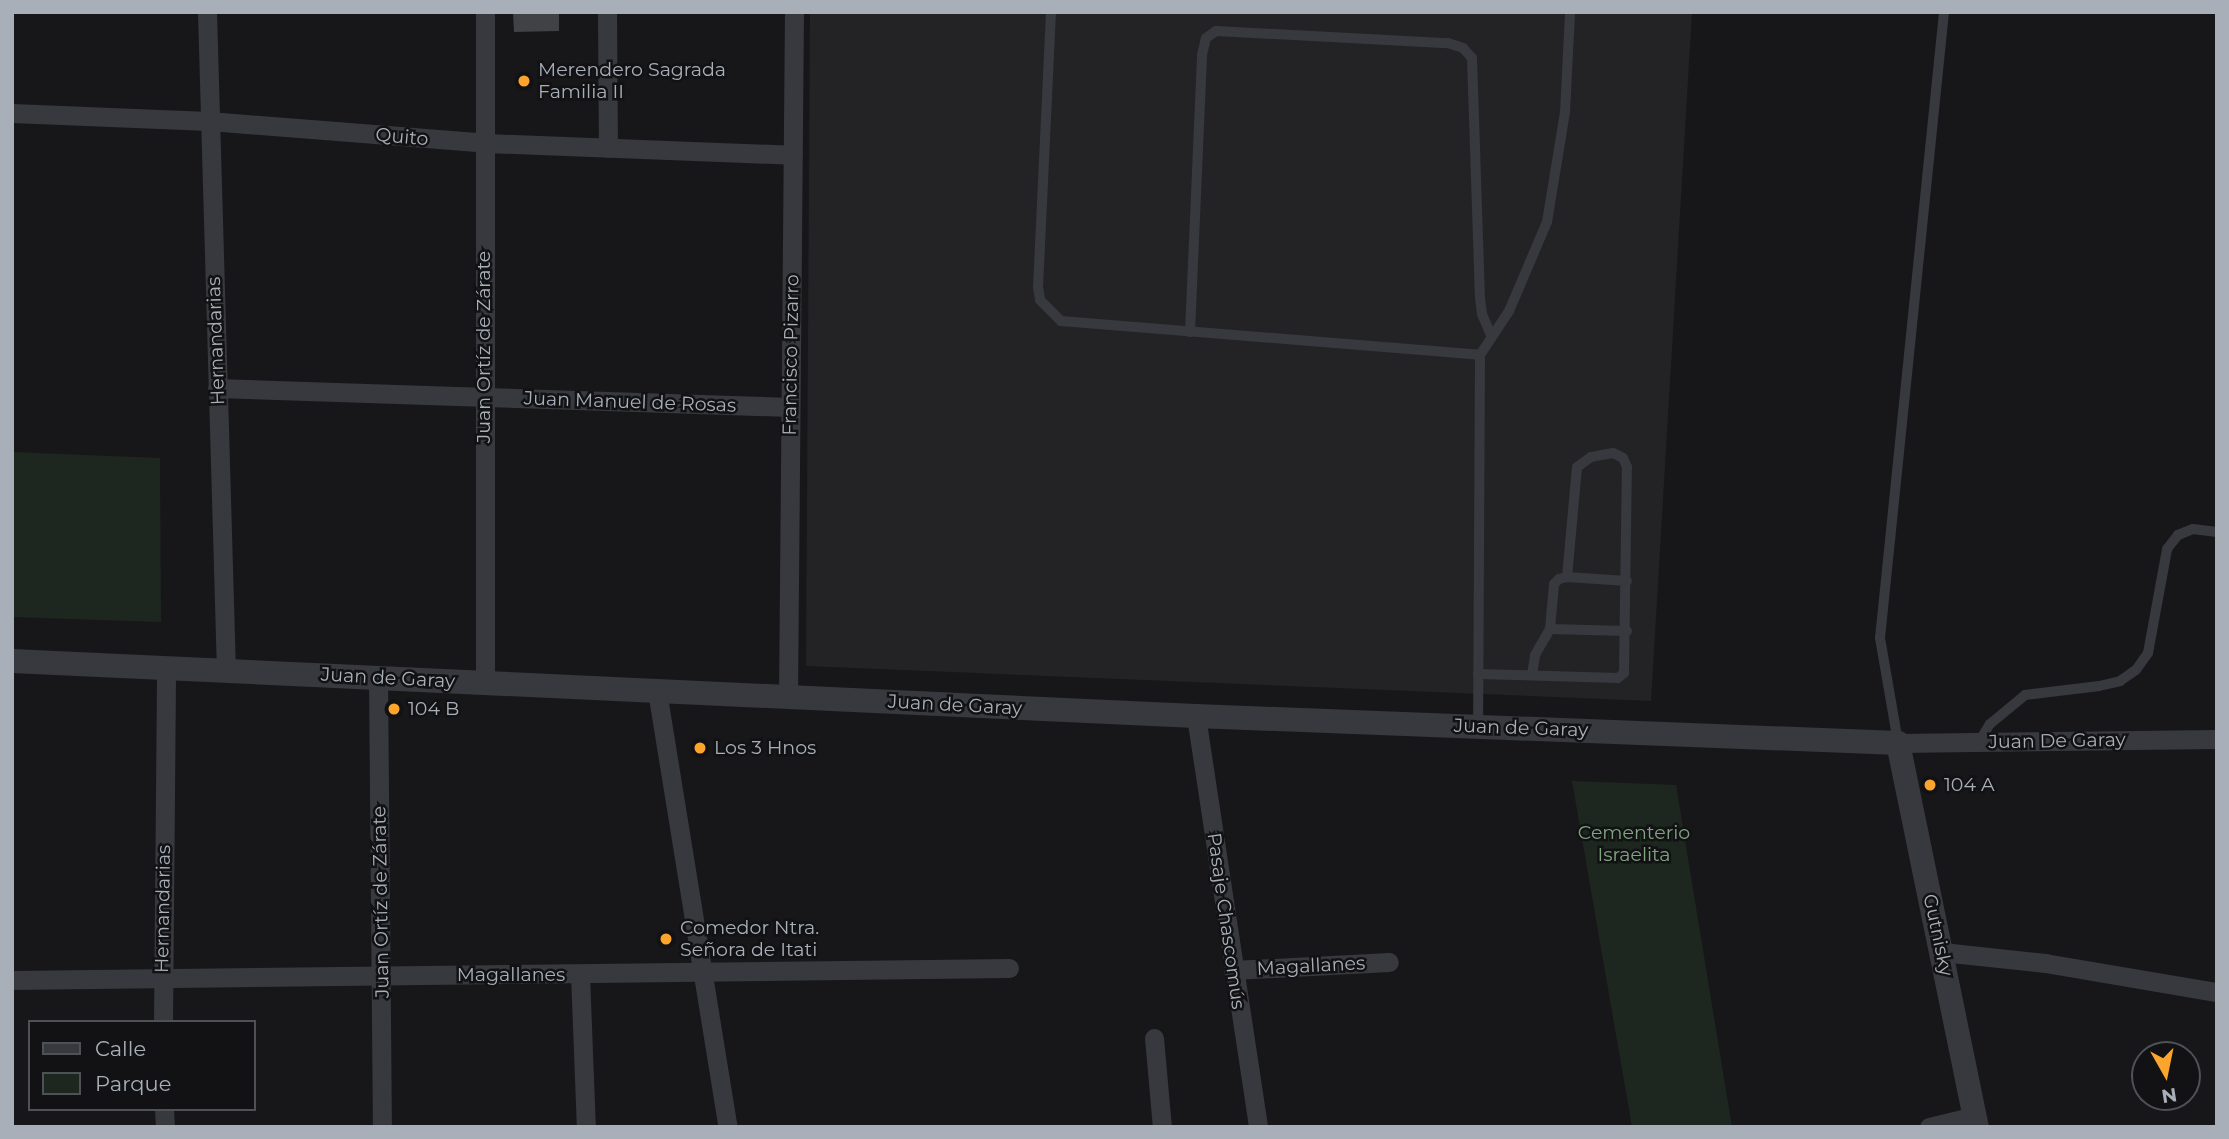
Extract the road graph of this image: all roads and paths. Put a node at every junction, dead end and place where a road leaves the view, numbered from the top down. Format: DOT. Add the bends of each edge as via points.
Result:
graph roads {
  1 [pos="207,12"];
  2 [pos="485,12"];
  3 [pos="607,12"];
  4 [pos="794,12"];
  5 [pos="1051,12"];
  6 [pos="1570,12"];
  7 [pos="1944,12"];
  8 [pos="12,113"];
  9 [pos="209,121"];
  10 [pos="486,144"];
  11 [pos="608,148"];
  12 [pos="793,155"];
  13 [pos="1190,332"];
  14 [pos="1492,337"];
  15 [pos="1480,355"];
  16 [pos="217,388"];
  17 [pos="483,397"];
  18 [pos="790,407"];
  19 [pos="2217,532"];
  20 [pos="1567,576"];
  21 [pos="1627,581"];
  22 [pos="1550,628"];
  23 [pos="1627,631"];
  24 [pos="12,661"];
  25 [pos="166,670"];
  26 [pos="226,670"];
  27 [pos="1478,674"];
  28 [pos="1532,675"];
  29 [pos="378,677"];
  30 [pos="485,682"];
  31 [pos="657,691"];
  32 [pos="788,698"];
  33 [pos="1196,716"];
  34 [pos="1478,726"];
  35 [pos="2217,739"];
  36 [pos="1979,742"];
  37 [pos="1898,743"];
  38 [pos="1941,952"];
  39 [pos="1390,962"];
  40 [pos="1009,968"];
  41 [pos="1233,970"];
  42 [pos="703,971"];
  43 [pos="580,974"];
  44 [pos="382,975"];
  45 [pos="162,978"];
  46 [pos="12,980"];
  47 [pos="2217,992"];
  48 [pos="163,1020"];
  49 [pos="1154,1038"];
  50 [pos="1975,1122"];
  51 [pos="382,1127"];
  52 [pos="586,1127"];
  53 [pos="728,1127"];
  54 [pos="1161,1127"];
  55 [pos="1258,1127"];
  56 [pos="1928,1127"];
  1 -- 9 [label="street, Hernandarias"];
  2 -- 10 [label="street, Juan Ortíz de Zárate"];
  3 -- 11 [label="street"];
  4 -- 12 [label="street, Francisco Pizarro"];
  5 -- 13 [label="lane" via="1040,300 1062,321"];
  6 -- 14 [label="lane" via="1565,112 1547,222 1509,311"];
  7 -- 37 [label="lane" via="1880,638"];
  8 -- 9 [label="street, Quito"];
  9 -- 10 [label="street, Quito"];
  9 -- 16 [label="street, Hernandarias"];
  10 -- 11 [label="street, Quito"];
  10 -- 17 [label="street, Juan Ortíz de Zárate"];
  11 -- 12 [label="street, Quito"];
  12 -- 18 [label="street, Francisco Pizarro"];
  13 -- 14 [label="lane" via="1202,55 1206,38 1216,31 1448,43 1463,48 1472,58 1480,298"];
  13 -- 15 [label="lane"];
  14 -- 15 [label="lane"];
  15 -- 27 [label="lane"];
  16 -- 17 [label="street, Juan Manuel de Rosas"];
  16 -- 26 [label="street, Hernandarias"];
  17 -- 18 [label="street, Juan Manuel de Rosas"];
  17 -- 30 [label="street, Juan Ortíz de Zárate"];
  18 -- 32 [label="street, Francisco Pizarro"];
  19 -- 36 [label="lane" via="2193,529 2178,535 2167,549 2147,653 2136,670 2120,681 2099,686 2025,695 1990,724"];
  20 -- 21 [label="lane"];
  20 -- 21 [label="lane" via="1577,467 1591,457 1613,453 1628,467"];
  20 -- 22 [label="lane" via="1554,584"];
  21 -- 23 [label="lane"];
  22 -- 23 [label="lane"];
  22 -- 28 [label="lane" via="1535,654"];
  23 -- 28 [label="lane" via="1626,666 1618,678"];
  24 -- 25 [label="street, Juan de Garay"];
  25 -- 26 [label="street, Juan de Garay"];
  25 -- 45 [label="street, Hernandarias"];
  26 -- 29 [label="street, Juan de Garay"];
  27 -- 28 [label="lane"];
  27 -- 34 [label="lane"];
  29 -- 30 [label="street, Juan de Garay"];
  29 -- 44 [label="street, Juan Ortíz de Zárate"];
  30 -- 31 [label="street, Juan de Garay"];
  31 -- 32 [label="street, Juan de Garay"];
  31 -- 42 [label="street"];
  32 -- 33 [label="street, Juan de Garay"];
  33 -- 34 [label="street, Juan de Garay"];
  33 -- 41 [label="street, Pasaje Chascomús"];
  34 -- 37 [label="street, Juan de Garay"];
  35 -- 36 [label="street, Juan De Garay"];
  36 -- 37 [label="street, Juan De Garay"];
  37 -- 38 [label="street, Gutnisky"];
  38 -- 47 [label="street" via="2045,963"];
  38 -- 50 [label="street, Gutnisky"];
  39 -- 41 [label="street, Magallanes"];
  40 -- 42 [label="street, Magallanes"];
  41 -- 55 [label="street, Pasaje Chascomús"];
  42 -- 43 [label="street, Magallanes"];
  42 -- 53 [label="street"];
  43 -- 44 [label="street, Magallanes"];
  43 -- 52 [label="street"];
  44 -- 45 [label="street, Magallanes"];
  44 -- 51 [label="street, Juan Ortíz de Zárate"];
  45 -- 46 [label="street, Magallanes"];
  45 -- 48 [label="street, Hernandarias"];
  49 -- 54 [label="street"];
  50 -- 56 [label="street"];
}
